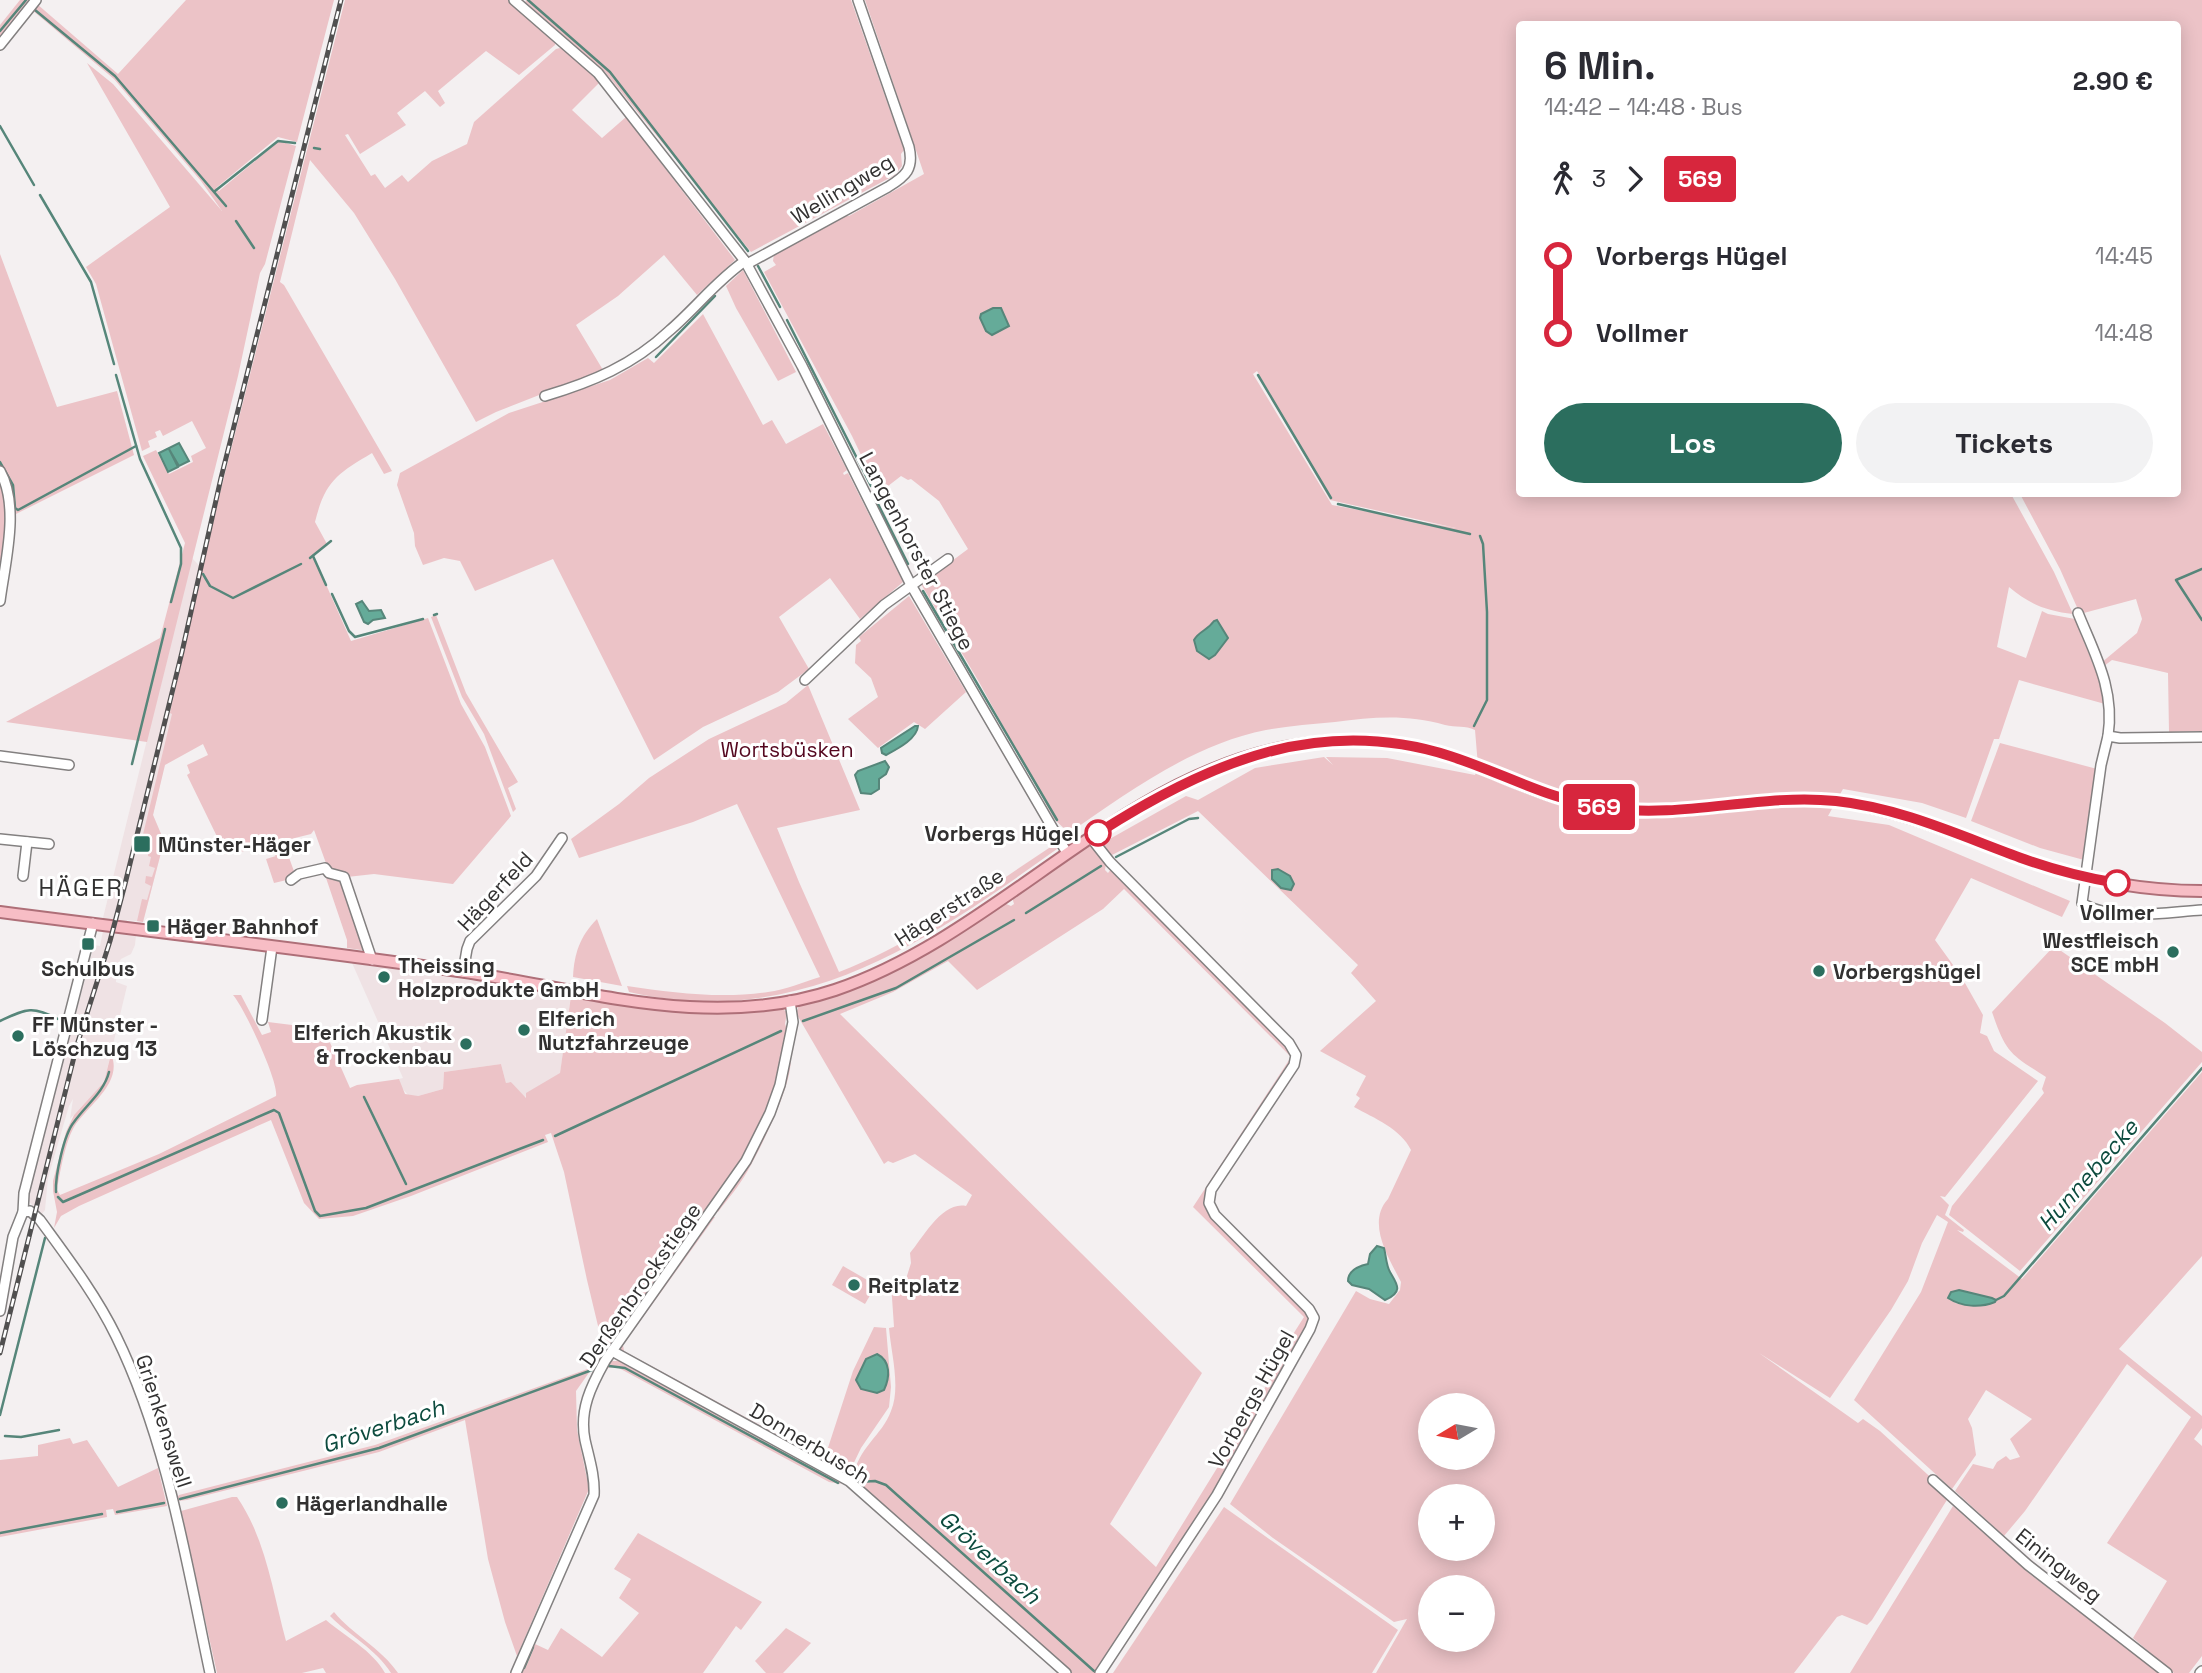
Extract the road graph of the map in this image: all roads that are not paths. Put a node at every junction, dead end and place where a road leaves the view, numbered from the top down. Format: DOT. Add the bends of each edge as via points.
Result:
graph roads {
  1 [pos="36,0"];
  2 [pos="514,0"];
  3 [pos="858,0"];
  4 [pos="0,45"];
  5 [pos="746,263"];
  6 [pos="545,396"];
  7 [pos="0,471"];
  8 [pos="948,559"];
  9 [pos="911,585"];
  10 [pos="0,601"];
  11 [pos="2078,613"];
  12 [pos="805,680"];
  13 [pos="2108,736"];
  14 [pos="2202,737"];
  15 [pos="0,756"];
  16 [pos="69,765"];
  17 [pos="562,838"];
  18 [pos="1091,838"];
  19 [pos="0,839"];
  20 [pos="27,842"];
  21 [pos="49,844"];
  22 [pos="1067,853"];
  23 [pos="23,876"];
  24 [pos="2087,877"];
  25 [pos="291,880"];
  26 [pos="2202,891"];
  27 [pos="2202,910"];
  28 [pos="0,912"];
  29 [pos="93,923"];
  30 [pos="272,947"];
  31 [pos="372,960"];
  32 [pos="463,972"];
  33 [pos="790,1001"];
  34 [pos="262,1020"];
  35 [pos="23,1212"];
  36 [pos="0,1311"];
  37 [pos="612,1351"];
  38 [pos="1933,1480"];
  39 [pos="210,1673"];
  40 [pos="516,1673"];
  41 [pos="1066,1673"];
  42 [pos="1100,1673"];
  43 [pos="2167,1673"];
  1 -- 4 [label="street"];
  2 -- 5 [label="street, Langenhorster Stiege" via="598,73"];
  3 -- 5 [label="street, Wellingweg" via="909,147 909,170 888,187"];
  5 -- 6 [label="street" via="639,356 595,380"];
  5 -- 9 [label="street, Langenhorster Stiege"];
  7 -- 10 [label="street" via="9,491 10,513"];
  8 -- 9 [label="street"];
  9 -- 12 [label="street"];
  9 -- 22 [label="street, Langenhorster Stiege"];
  11 -- 13 [label="street" via="2108,691"];
  13 -- 14 [label="street"];
  13 -- 24 [label="street"];
  15 -- 16 [label="street"];
  17 -- 32 [label="street, Hägerfeld" via="536,876 470,941"];
  18 -- 22 [label="main road, Hägerstraße"];
  18 -- 24 [label="main road, Hägerstraße" via="1177,786 1238,760 1298,744 1369,741 1434,751 1550,796 1605,808 1655,812 1797,800 1866,806 1922,820"];
  18 -- 42 [label="street, Vorbergs Hügel" via="1295,1052 1294,1065 1211,1190 1209,1203 1215,1215 1314,1318 1217,1495"];
  19 -- 20 [label="street"];
  20 -- 21 [label="street"];
  20 -- 23 [label="street"];
  22 -- 33 [label="main road, Hägerstraße" via="904,960 836,989"];
  24 -- 26 [label="main road, Hägerstraße"];
  24 -- 27 [label="street" via="2082,903 2095,909 2112,913"];
  25 -- 31 [label="street" via="325,868 344,877"];
  28 -- 29 [label="main road, Hägerstraße"];
  29 -- 30 [label="main road, Hägerstraße"];
  29 -- 35 [label="street" via="24,1193"];
  30 -- 31 [label="main road, Hägerstraße"];
  30 -- 34 [label="street"];
  31 -- 32 [label="main road, Hägerstraße"];
  32 -- 33 [label="main road, Hägerstraße" via="677,1008 737,1009"];
  33 -- 37 [label="street, Derßenbrockstiege" via="793,1022 780,1085 746,1161"];
  35 -- 36 [label="street" via="13,1237"];
  35 -- 39 [label="street, Grienkenswell" via="30,1211 40,1220 99,1304 139,1387 165,1472"];
  37 -- 40 [label="street, Derßenbrockstiege" via="594,1380 583,1413 593,1498"];
  37 -- 41 [label="street, Donnerbusch" via="849,1481"];
  38 -- 43 [label="street, Einingweg" via="2028,1565"];
}
